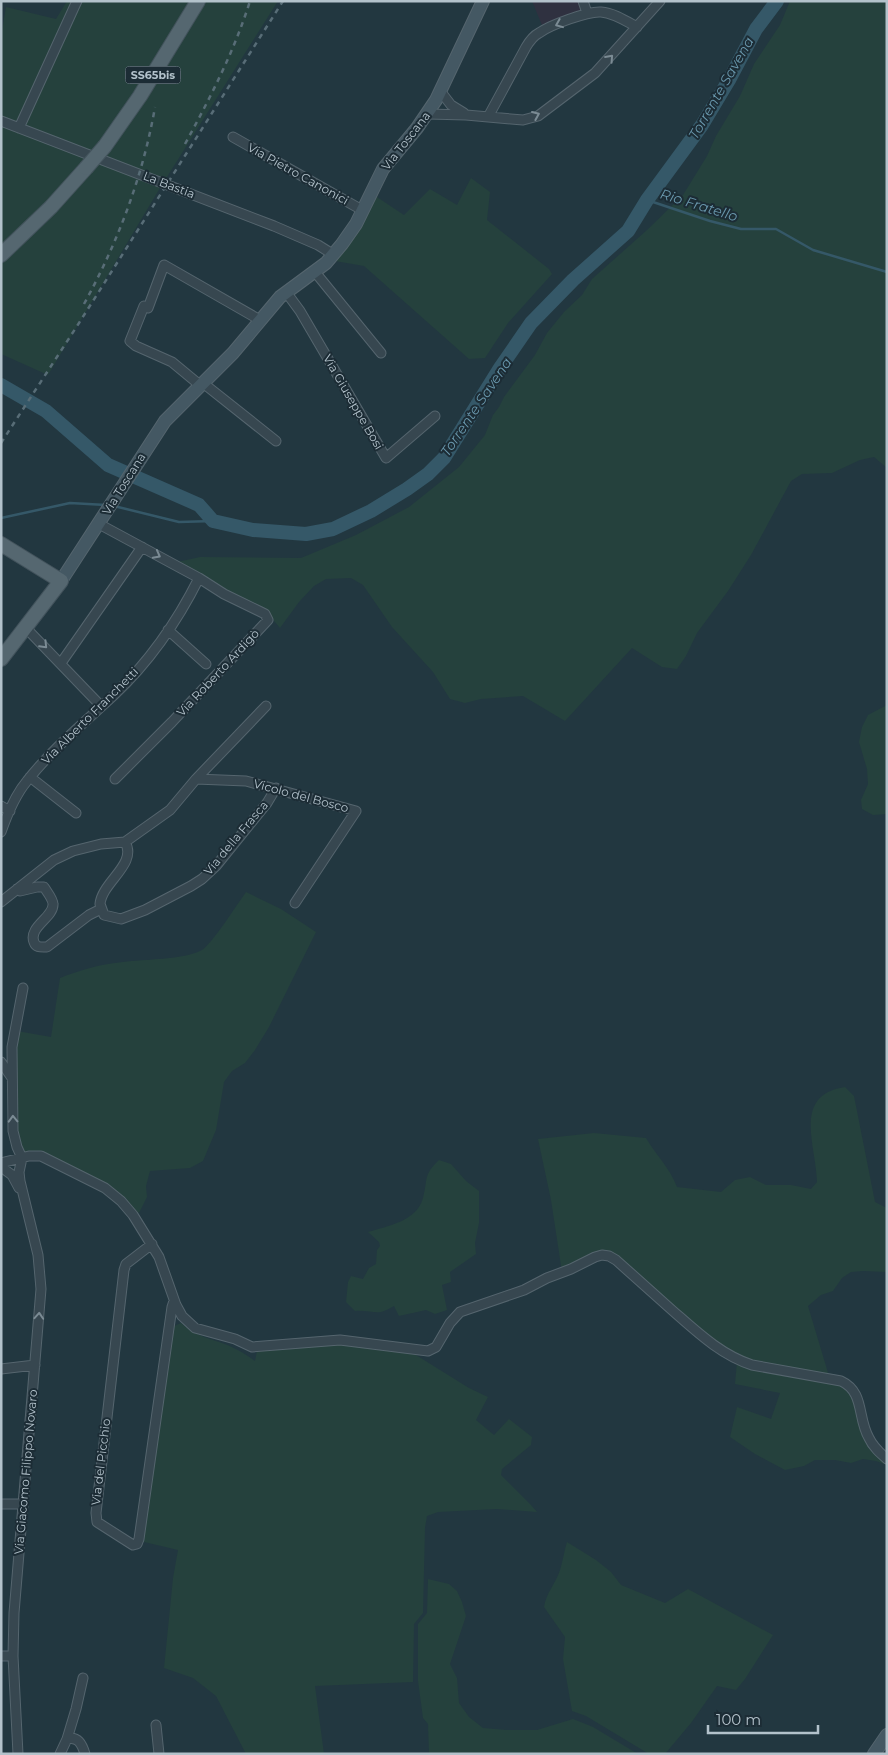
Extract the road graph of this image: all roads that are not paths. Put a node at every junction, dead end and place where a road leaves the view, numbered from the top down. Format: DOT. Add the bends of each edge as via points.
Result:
graph roads {
  1 [pos="77,1"];
  2 [pos="198,1"];
  3 [pos="483,1"];
  4 [pos="583,1"];
  5 [pos="660,1"];
  6 [pos="587,13"];
  7 [pos="637,27"];
  8 [pos="441,92"];
  9 [pos="428,114"];
  10 [pos="466,114"];
  11 [pos="488,117"];
  12 [pos="1,121"];
  13 [pos="19,128"];
  14 [pos="233,137"];
  15 [pos="362,210"];
  16 [pos="334,254"];
  17 [pos="1,255"];
  18 [pos="315,272"];
  19 [pos="286,292"];
  20 [pos="260,320"];
  21 [pos="381,353"];
  22 [pos="202,385"];
  23 [pos="435,416"];
  24 [pos="276,441"];
  25 [pos="102,519"];
  26 [pos="1,544"];
  27 [pos="142,547"];
  28 [pos="199,578"];
  29 [pos="62,581"];
  30 [pos="26,628"];
  31 [pos="168,630"];
  32 [pos="1,659"];
  33 [pos="61,663"];
  34 [pos="206,664"];
  35 [pos="101,706"];
  36 [pos="266,706"];
  37 [pos="30,777"];
  38 [pos="115,779"];
  39 [pos="196,779"];
  40 [pos="276,788"];
  41 [pos="1,806"];
  42 [pos="10,811"];
  43 [pos="76,813"];
  44 [pos="1,832"];
  45 [pos="125,842"];
  46 [pos="18,889"];
  47 [pos="1,902"];
  48 [pos="295,903"];
  49 [pos="101,909"];
  50 [pos="24,988"];
  51 [pos="1,1062"];
  52 [pos="12,1078"];
  53 [pos="22,1158"];
  54 [pos="1,1163"];
  55 [pos="1,1167"];
  56 [pos="22,1193"];
  57 [pos="152,1244"];
  58 [pos="174,1302"];
  59 [pos="35,1365"];
  60 [pos="1,1369"];
  61 [pos="887,1459"];
  62 [pos="1,1504"];
  63 [pos="22,1504"];
  64 [pos="1,1656"];
  65 [pos="13,1656"];
  66 [pos="83,1678"];
  67 [pos="156,1725"];
  68 [pos="887,1735"];
  69 [pos="67,1739"];
  70 [pos="18,1754"];
  71 [pos="60,1754"];
  72 [pos="85,1754"];
  73 [pos="159,1754"];
  74 [pos="874,1754"];
  1 -- 13 [label="street"];
  2 -- 17 [label="main road, SS65bis, bridge" via="105,146 52,207"];
  3 -- 8 [label="main road, Via Toscana"];
  4 -- 6 [label="street"];
  5 -- 7 [label="street"];
  6 -- 7 [label="street" via="604,12"];
  6 -- 11 [label="street, one-way" via="539,32 532,38"];
  11 -- 7 [label="street, one-way" via="523,120 545,111 595,73"];
  8 -- 9 [label="main road, Via Toscana"];
  8 -- 10 [label="street" via="451,105"];
  9 -- 10 [label="street"];
  9 -- 15 [label="main road, Via Toscana" via="383,170"];
  10 -- 11 [label="street"];
  12 -- 13 [label="street, La Bastia"];
  13 -- 16 [label="street, La Bastia" via="274,226"];
  14 -- 15 [label="street, Via Pietro Canonici"];
  15 -- 16 [label="main road, Via Toscana"];
  16 -- 18 [label="main road, Via Toscana"];
  18 -- 19 [label="main road, Via Toscana"];
  18 -- 21 [label="street"];
  19 -- 20 [label="main road, Via Toscana"];
  19 -- 23 [label="street, Via Giuseppe Bosi" via="386,458"];
  20 -- 22 [label="main road, Via Toscana"];
  20 -- 22 [label="street" via="164,265 148,308 144,306 130,341 172,362"];
  22 -- 24 [label="street"];
  22 -- 25 [label="main road, Via Toscana" via="156,434"];
  25 -- 27 [label="street, Via Roberto Ardigò"];
  25 -- 29 [label="main road, Via Toscana"];
  26 -- 29 [label="main road"];
  27 -- 28 [label="street, Via Roberto Ardigò, one-way"];
  27 -- 33 [label="street"];
  28 -- 31 [label="street, Via Alberto Franchetti"];
  28 -- 38 [label="street, Via Roberto Ardigò" via="265,614 268,620"];
  29 -- 30 [label="main road, Via Toscana"];
  30 -- 32 [label="main road, Via Toscana"];
  30 -- 33 [label="street, one-way"];
  31 -- 34 [label="street"];
  31 -- 35 [label="street, Via Alberto Franchetti" via="131,677"];
  33 -- 35 [label="street"];
  35 -- 37 [label="street, Via Alberto Franchetti"];
  36 -- 39 [label="street"];
  37 -- 42 [label="street, Via Alberto Franchetti"];
  37 -- 43 [label="street"];
  39 -- 40 [label="street, Vicolo del Bosco" via="246,781"];
  39 -- 45 [label="street" via="170,810"];
  40 -- 48 [label="street, Vicolo del Bosco" via="356,811"];
  40 -- 49 [label="street, Via della Frasca" via="216,866 202,879 145,910 120,919 104,915"];
  41 -- 42 [label="street"];
  42 -- 44 [label="street, Via Alberto Franchetti"];
  45 -- 46 [label="street" via="73,851 54,860"];
  45 -- 49 [label="street" via="129,848 128,858 104,889"];
  46 -- 47 [label="street"];
  46 -- 49 [label="street" via="44,887 54,903 32,938 39,948 47,947"];
  50 -- 52 [label="street" via="12,1047"];
  51 -- 52 [label="street"];
  53 -- 52 [label="street, one-way" via="13,1131"];
  53 -- 54 [label="street"];
  53 -- 56 [label="street, Via Giacomo Filippo Novaro" via="19,1172"];
  53 -- 57 [label="street" via="35,1155 46,1158 114,1194"];
  55 -- 56 [label="street, Via Giacomo Filippo Novaro" via="12,1175"];
  59 -- 56 [label="street, Via Giacomo Filippo Novaro, one-way" via="41,1275"];
  57 -- 58 [label="street"];
  57 -- 58 [label="street, Via del Picchio" via="126,1264 124,1270 96,1513 97,1522 133,1545 139,1539"];
  58 -- 61 [label="street" via="182,1316 195,1328 252,1347 340,1340 428,1351 436,1347 460,1312 524,1290 595,1257 609,1256 737,1361 850,1385 868,1438"];
  59 -- 60 [label="street"];
  59 -- 63 [label="street, Via Giacomo Filippo Novaro"];
  62 -- 63 [label="street"];
  63 -- 65 [label="street, Via Giacomo Filippo Novaro"];
  64 -- 65 [label="street"];
  65 -- 70 [label="street, Via Giacomo Filippo Novaro"];
  66 -- 69 [label="street"];
  67 -- 73 [label="street"];
  68 -- 74 [label="main road"];
  69 -- 71 [label="street"];
  69 -- 72 [label="street" via="77,1739"];
}
